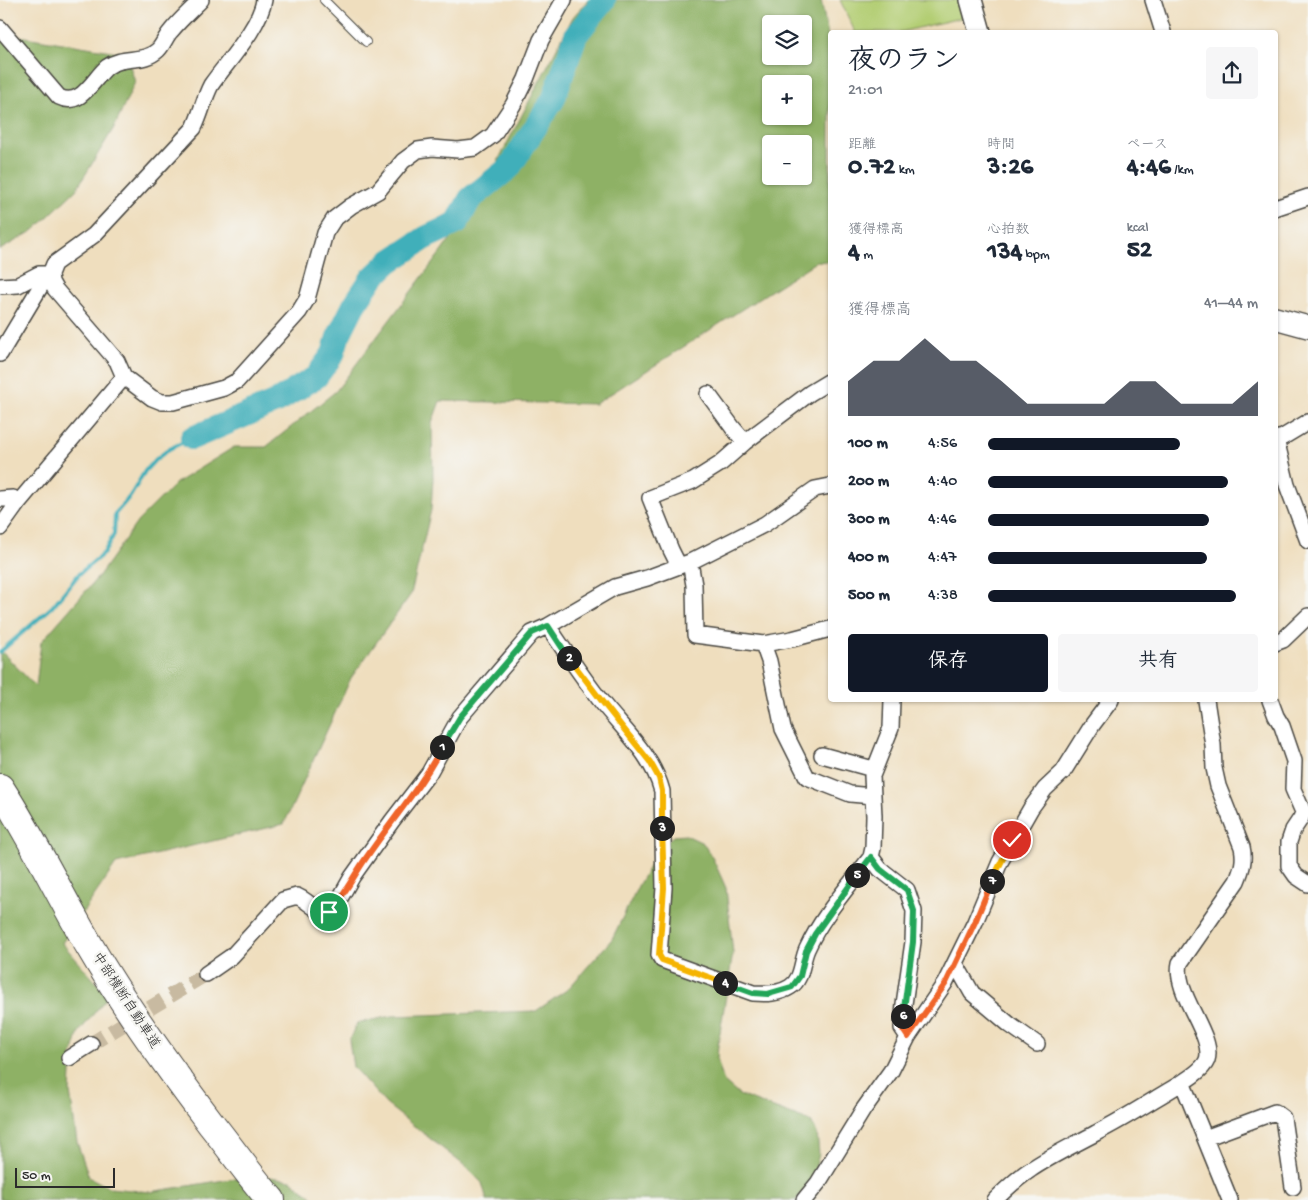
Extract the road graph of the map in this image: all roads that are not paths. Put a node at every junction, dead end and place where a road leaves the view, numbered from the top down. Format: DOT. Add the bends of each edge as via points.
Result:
graph roads {
  1 [pos="201,0"];
  2 [pos="264,0"];
  3 [pos="324,0"];
  4 [pos="564,0"];
  5 [pos="971,0"];
  6 [pos="1154,0"];
  7 [pos="0,28"];
  8 [pos="979,30"];
  9 [pos="1162,30"];
  10 [pos="366,42"];
  11 [pos="1308,198"];
  12 [pos="1278,207"];
  13 [pos="50,274"];
  14 [pos="0,286"];
  15 [pos="1278,319"];
  16 [pos="1308,327"];
  17 [pos="0,354"];
  18 [pos="124,377"];
  19 [pos="828,382"];
  20 [pos="708,394"];
  21 [pos="1308,422"];
  22 [pos="1278,438"];
  23 [pos="745,442"];
  24 [pos="1278,447"];
  25 [pos="828,486"];
  26 [pos="0,499"];
  27 [pos="18,504"];
  28 [pos="0,528"];
  29 [pos="1308,540"];
  30 [pos="685,564"];
  31 [pos="1308,616"];
  32 [pos="548,626"];
  33 [pos="828,630"];
  34 [pos="1278,642"];
  35 [pos="763,644"];
  36 [pos="892,702"];
  37 [pos="1110,702"];
  38 [pos="1206,702"];
  39 [pos="1271,702"];
  40 [pos="822,755"];
  41 [pos="873,769"];
  42 [pos="0,788"];
  43 [pos="873,796"];
  44 [pos="871,857"];
  45 [pos="1308,884"];
  46 [pos="955,963"];
  47 [pos="206,974"];
  48 [pos="908,1037"];
  49 [pos="91,1044"];
  50 [pos="1037,1044"];
  51 [pos="69,1058"];
  52 [pos="1182,1082"];
  53 [pos="1206,1138"];
  54 [pos="1293,1188"];
  55 [pos="270,1200"];
  56 [pos="804,1200"];
  57 [pos="995,1200"];
  58 [pos="1230,1200"];
  1 -- 7 [label="street" via="171,30 158,50 144,58 112,64 74,100 59,97"];
  2 -- 13 [label="street" via="255,24 211,84 194,128 94,235 54,264"];
  3 -- 10 [label="lane"];
  4 -- 18 [label="street" via="541,40 513,105 493,135 475,148 418,150 403,161 378,191 334,219 325,233 307,299 237,381 188,399 162,402"];
  5 -- 8 [label="main road"];
  6 -- 9 [label="street"];
  11 -- 12 [label="street"];
  13 -- 14 [label="street" via="39,274 18,285"];
  13 -- 17 [label="street"];
  13 -- 18 [label="street" via="55,289 117,361"];
  15 -- 16 [label="main road"];
  18 -- 27 [label="street"];
  19 -- 23 [label="street"];
  20 -- 23 [label="street"];
  21 -- 22 [label="street"];
  23 -- 30 [label="street" via="720,464 693,480 650,498 671,550"];
  24 -- 29 [label="street" via="1287,485"];
  25 -- 30 [label="street" via="815,489 765,524"];
  26 -- 27 [label="street" via="13,498"];
  27 -- 28 [label="street"];
  30 -- 32 [label="street" via="615,587"];
  30 -- 35 [label="street" via="694,584 695,635"];
  31 -- 34 [label="street"];
  32 -- 44 [label="street" via="659,778 664,888 659,955 662,960 753,993 768,994 792,987 800,976 806,951 815,934"];
  32 -- 47 [label="street" via="532,633 460,717 429,773 352,877 335,907 322,913 303,898 297,896 283,900 232,956"];
  33 -- 35 [label="street"];
  35 -- 43 [label="street" via="783,729 807,777 850,794"];
  36 -- 41 [label="street" via="892,728"];
  37 -- 46 [label="street" via="1063,772 1031,808 1012,840"];
  38 -- 52 [label="street" via="1218,786 1244,856 1237,881 1180,963 1180,984 1208,1054 1203,1066"];
  39 -- 45 [label="street" via="1294,761 1293,789 1303,812 1289,842 1289,866"];
  40 -- 41 [label="street"];
  41 -- 43 [label="street"];
  42 -- 55 [label="highway, 中部横断自動車道" via="120,996 187,1092"];
  43 -- 44 [label="street" via="874,848"];
  44 -- 48 [label="street" via="880,869 907,890 914,911 902,1028"];
  46 -- 48 [label="street" via="934,1001"];
  46 -- 50 [label="street" via="972,993"];
  48 -- 56 [label="street" via="891,1071"];
  49 -- 51 [label="street"];
  52 -- 53 [label="street"];
  52 -- 57 [label="street" via="1116,1123 1029,1170"];
  53 -- 54 [label="street" via="1275,1112 1283,1118"];
  53 -- 58 [label="street"];
}
